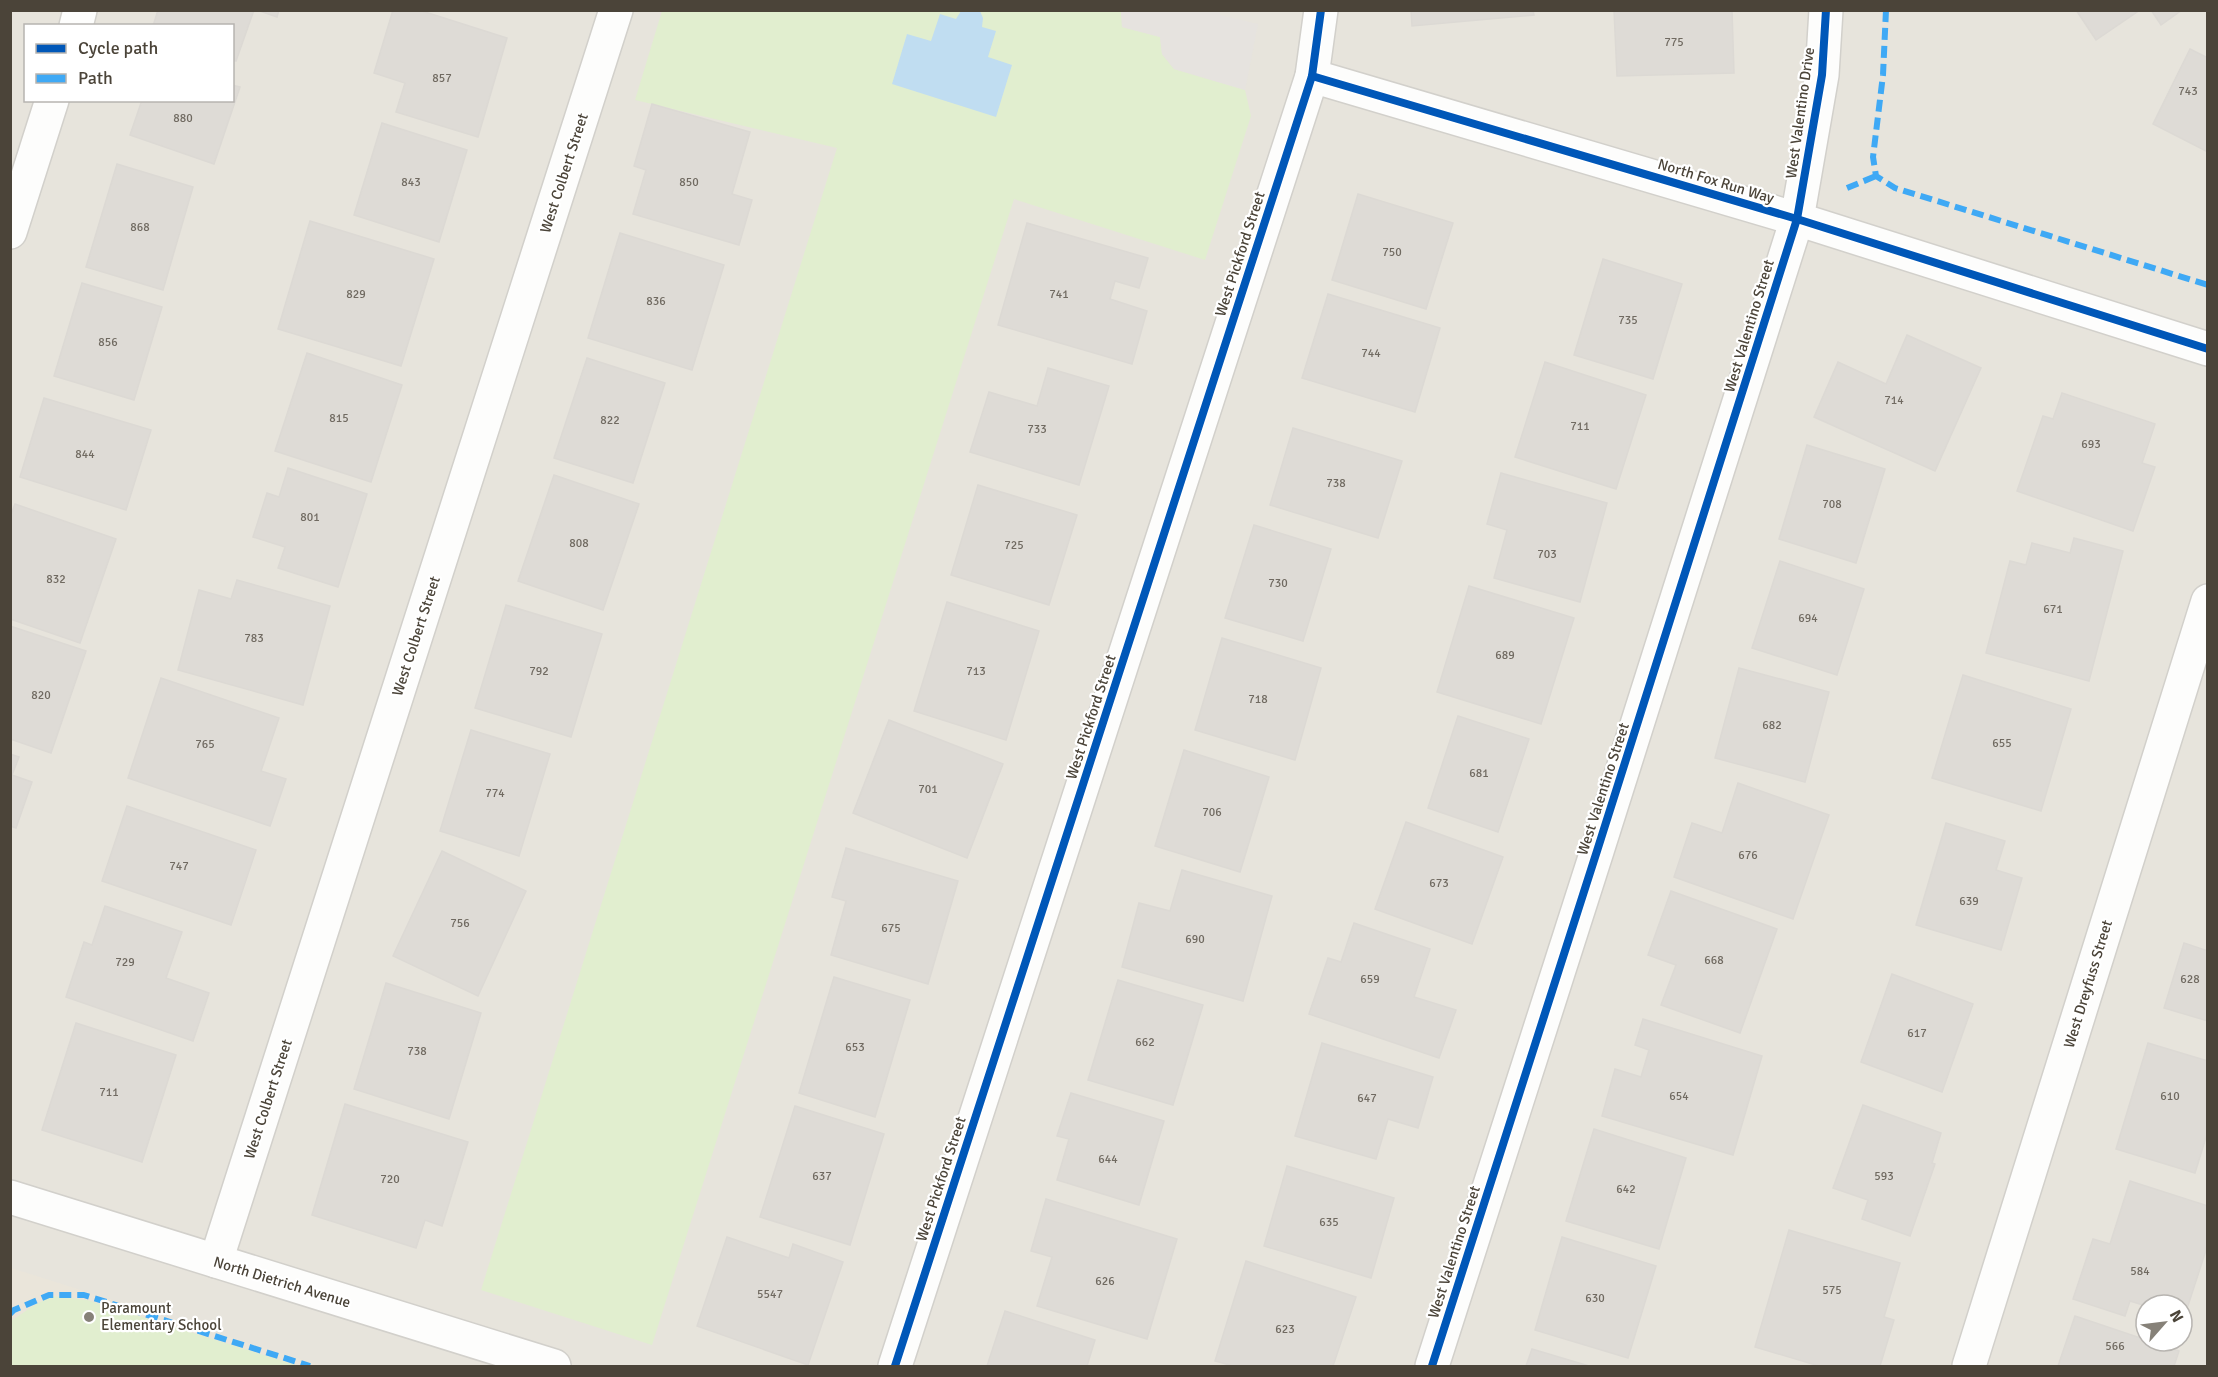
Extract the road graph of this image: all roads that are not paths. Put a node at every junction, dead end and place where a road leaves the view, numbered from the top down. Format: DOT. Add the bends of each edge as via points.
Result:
graph roads {
  1 [pos="616,10"];
  2 [pos="1321,10"];
  3 [pos="1826,10"];
  4 [pos="1312,76"];
  5 [pos="51,102"];
  6 [pos="1797,219"];
  7 [pos="10,232"];
  8 [pos="2208,349"];
  9 [pos="2208,601"];
  10 [pos="10,1197"];
  11 [pos="216,1261"];
  12 [pos="554,1366"];
  13 [pos="895,1366"];
  14 [pos="1432,1366"];
  15 [pos="1969,1366"];
  1 -- 11 [label="street, West Colbert Street"];
  2 -- 4 [label="street"];
  3 -- 6 [label="street, West Valentino Drive" via="1822,75"];
  4 -- 6 [label="street, North Fox Run Way"];
  4 -- 13 [label="street, West Pickford Street"];
  5 -- 7 [label="street"];
  6 -- 8 [label="street, North Fox Run Way"];
  6 -- 14 [label="street, West Valentino Street"];
  9 -- 15 [label="street, West Dreyfuss Street"];
  10 -- 11 [label="street, North Dietrich Avenue"];
  11 -- 12 [label="street, North Dietrich Avenue"];
}
